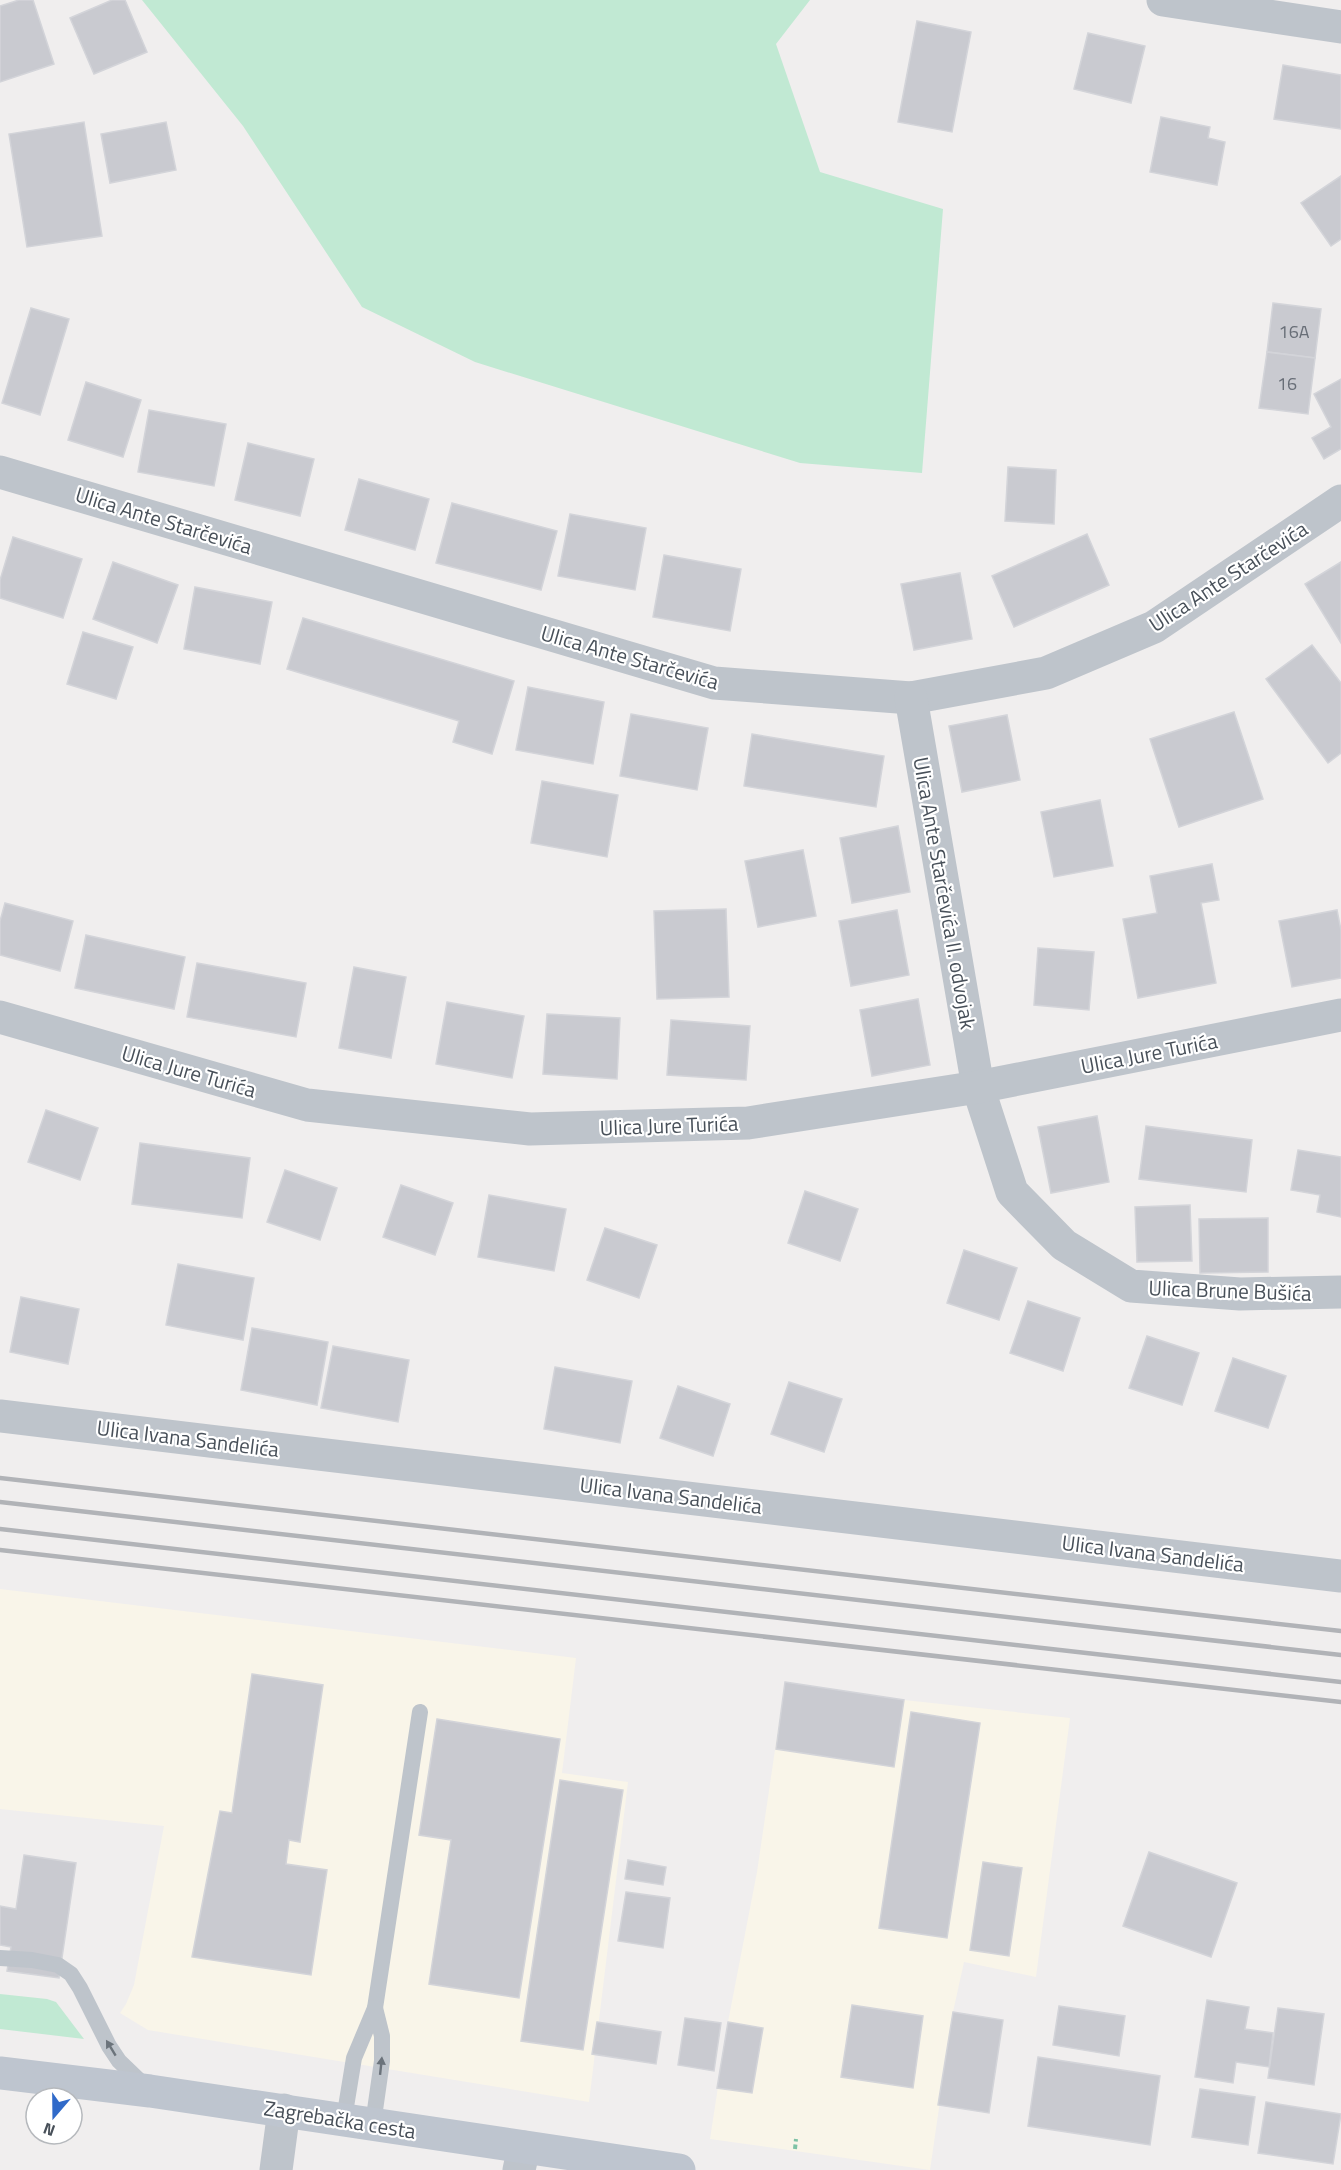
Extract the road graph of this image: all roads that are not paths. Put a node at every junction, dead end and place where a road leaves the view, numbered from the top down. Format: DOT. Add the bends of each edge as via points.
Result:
graph roads {
  1 [pos="1163,0"];
  2 [pos="1341,27"];
  3 [pos="0,472"];
  4 [pos="1341,501"];
  5 [pos="911,698"];
  6 [pos="1341,1015"];
  7 [pos="0,1017"];
  8 [pos="978,1087"];
  9 [pos="1341,1292"];
  10 [pos="0,1416"];
  11 [pos="1341,1576"];
  12 [pos="420,1712"];
  13 [pos="0,1958"];
  14 [pos="375,2008"];
  15 [pos="0,2073"];
  16 [pos="150,2091"];
  17 [pos="284,2110"];
  18 [pos="359,2122"];
  19 [pos="522,2158"];
  20 [pos="276,2170"];
  21 [pos="678,2170"];
  1 -- 2 [label="street"];
  3 -- 5 [label="street, Ulica Ante Starčevića" via="714,683"];
  4 -- 5 [label="street, Ulica Ante Starčevića" via="1154,627 1046,673"];
  5 -- 8 [label="street, Ulica Ante Starčevića II. odvojak"];
  6 -- 8 [label="street, Ulica Jure Turića"];
  7 -- 8 [label="street, Ulica Jure Turića" via="307,1105 530,1129 748,1123"];
  8 -- 9 [label="street, Ulica Brune Bušića" via="1012,1192 1064,1245 1131,1286 1240,1294"];
  10 -- 11 [label="street, Ulica Ivana Sandelića"];
  12 -- 14 [label="lane"];
  16 -- 13 [label="lane, one-way" via="119,2061 71,1974 58,1965"];
  14 -- 18 [label="lane" via="354,2058"];
  18 -- 14 [label="lane, one-way" via="382,2061 382,2036"];
  15 -- 16 [label="main road, Zagrebačka cesta"];
  16 -- 17 [label="main road, Zagrebačka cesta"];
  17 -- 18 [label="main road, Zagrebačka cesta"];
  17 -- 20 [label="street"];
  18 -- 19 [label="main road, Zagrebačka cesta"];
  19 -- 21 [label="main road, Zagrebačka cesta"];
}
